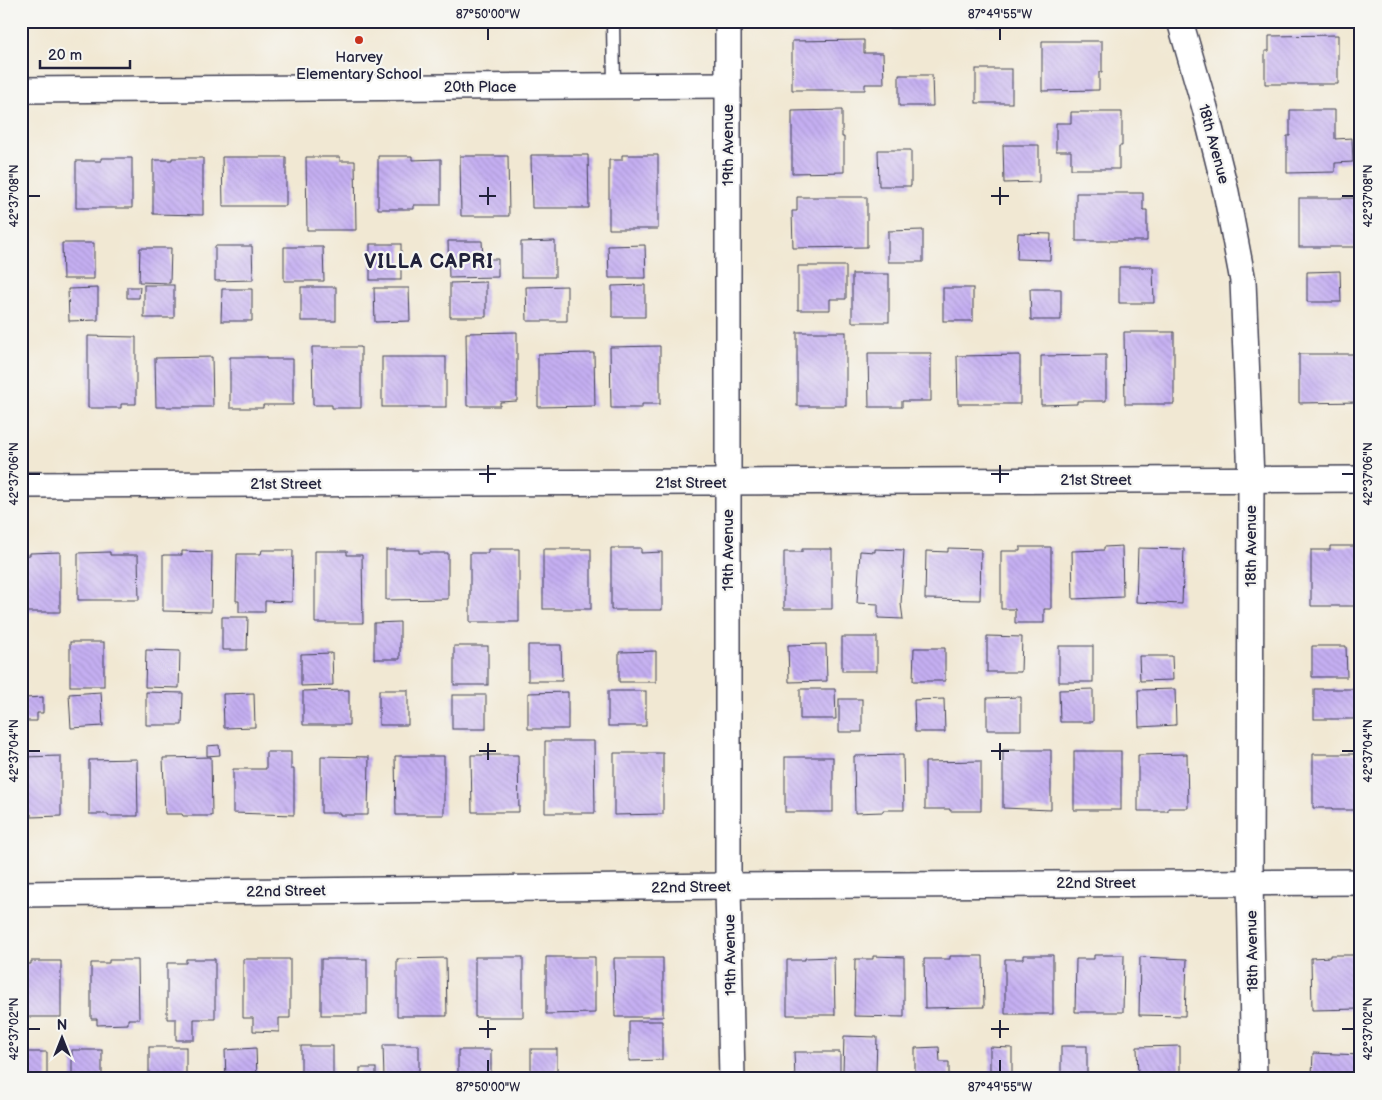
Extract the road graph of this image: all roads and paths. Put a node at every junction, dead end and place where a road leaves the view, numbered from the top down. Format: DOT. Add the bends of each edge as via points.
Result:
graph roads {
  1 [pos="613,21"];
  2 [pos="728,21"];
  3 [pos="1180,21"];
  4 [pos="728,85"];
  5 [pos="614,86"];
  6 [pos="21,90"];
  7 [pos="1361,479"];
  8 [pos="1252,480"];
  9 [pos="728,482"];
  10 [pos="21,485"];
  11 [pos="1250,882"];
  12 [pos="1361,882"];
  13 [pos="728,886"];
  14 [pos="21,894"];
  15 [pos="732,1079"];
  16 [pos="1254,1079"];
  1 -- 5 [label="lane"];
  2 -- 4 [label="street, 19th Avenue"];
  3 -- 8 [label="street, 18th Avenue" via="1226,192 1243,281"];
  4 -- 5 [label="street, 20th Place"];
  4 -- 9 [label="street, 19th Avenue"];
  5 -- 6 [label="street, 20th Place"];
  7 -- 8 [label="street, 21st Street"];
  8 -- 9 [label="street, 21st Street"];
  8 -- 11 [label="street, 18th Avenue"];
  9 -- 10 [label="street, 21st Street"];
  9 -- 13 [label="street, 19th Avenue"];
  11 -- 12 [label="street, 22nd Street"];
  11 -- 13 [label="street, 22nd Street"];
  11 -- 16 [label="street, 18th Avenue"];
  13 -- 14 [label="street, 22nd Street"];
  13 -- 15 [label="street, 19th Avenue"];
}
